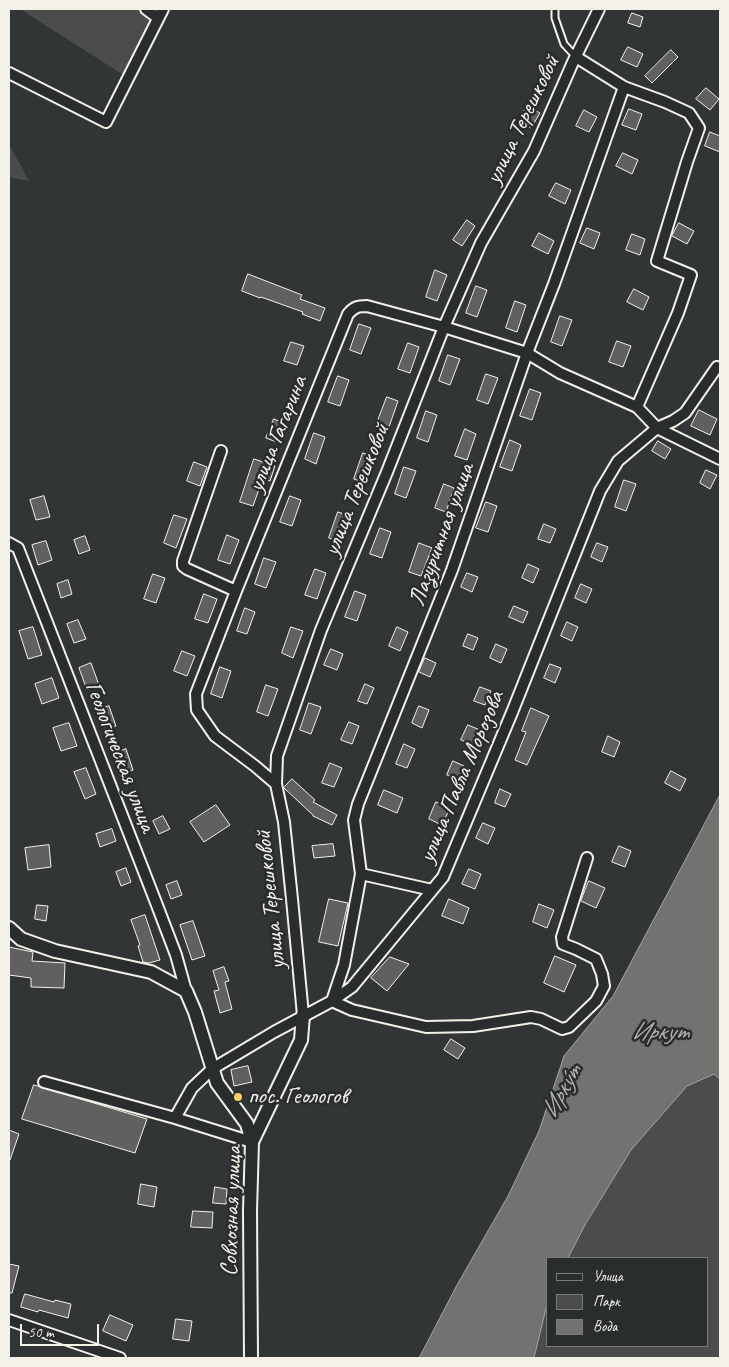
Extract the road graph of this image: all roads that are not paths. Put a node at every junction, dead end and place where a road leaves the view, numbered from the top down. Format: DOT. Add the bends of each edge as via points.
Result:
graph roads {
  1 [pos="146,9"];
  2 [pos="555,9"];
  3 [pos="599,9"];
  4 [pos="160,13"];
  5 [pos="576,57"];
  6 [pos="9,73"];
  7 [pos="624,87"];
  8 [pos="444,327"];
  9 [pos="527,353"];
  10 [pos="717,367"];
  11 [pos="637,407"];
  12 [pos="657,428"];
  13 [pos="221,451"];
  14 [pos="720,459"];
  15 [pos="9,542"];
  16 [pos="236,591"];
  17 [pos="276,784"];
  18 [pos="587,858"];
  19 [pos="361,874"];
  20 [pos="432,890"];
  21 [pos="9,928"];
  22 [pos="186,991"];
  23 [pos="332,1001"];
  24 [pos="303,1015"];
  25 [pos="212,1069"];
  26 [pos="44,1082"];
  27 [pos="176,1118"];
  28 [pos="252,1142"];
  29 [pos="9,1320"];
  30 [pos="120,1358"];
  31 [pos="251,1358"];
  1 -- 4 [label="street"];
  2 -- 5 [label="lane" via="564,44"];
  3 -- 5 [label="street, улица Терешковой"];
  4 -- 6 [label="street" via="106,122"];
  5 -- 7 [label="street"];
  5 -- 8 [label="street, улица Терешковой" via="534,151 481,243"];
  7 -- 9 [label="street, Лазуритная улица"];
  7 -- 11 [label="street" via="689,113 699,128 657,261 691,275"];
  8 -- 9 [label="street"];
  8 -- 16 [label="street, улица Гагарина" via="367,306 353,308 348,314"];
  8 -- 17 [label="street, улица Терешковой" via="321,630 277,756"];
  9 -- 11 [label="street" via="560,373"];
  9 -- 19 [label="street, Лазуритная улица" via="452,570 358,804 354,820"];
  10 -- 12 [label="street, улица Павла Морозова" via="685,413"];
  11 -- 12 [label="street"];
  12 -- 14 [label="street"];
  12 -- 20 [label="street, улица Павла Морозова" via="618,461 600,491 443,877"];
  13 -- 16 [label="street, улица Гагарина" via="183,561 187,569"];
  15 -- 22 [label="street, Геологическая улица" via="18,548 176,955"];
  16 -- 17 [label="street, улица Гагарина" via="196,694 197,710 215,736"];
  17 -- 24 [label="street, улица Терешковой" via="284,822"];
  18 -- 23 [label="street" via="562,937 563,944 596,959 604,986 596,1001 569,1027 562,1029 531,1017 473,1026 426,1027 352,1010"];
  19 -- 20 [label="street"];
  19 -- 23 [label="street, Лазуритная улица" via="344,965"];
  20 -- 23 [label="street, улица Павла Морозова" via="352,987"];
  21 -- 22 [label="street" via="21,939 55,951 151,972"];
  22 -- 25 [label="street"];
  23 -- 24 [label="street, улица Павла Морозова"];
  24 -- 25 [label="street, улица Павла Морозова"];
  24 -- 28 [label="street, Совхозная улица" via="301,1040"];
  25 -- 27 [label="street, улица Павла Морозова" via="192,1088"];
  25 -- 28 [label="street" via="220,1088 248,1124"];
  26 -- 27 [label="street"];
  27 -- 28 [label="street"];
  28 -- 31 [label="street, Совхозная улица"];
  29 -- 30 [label="street"];
}
